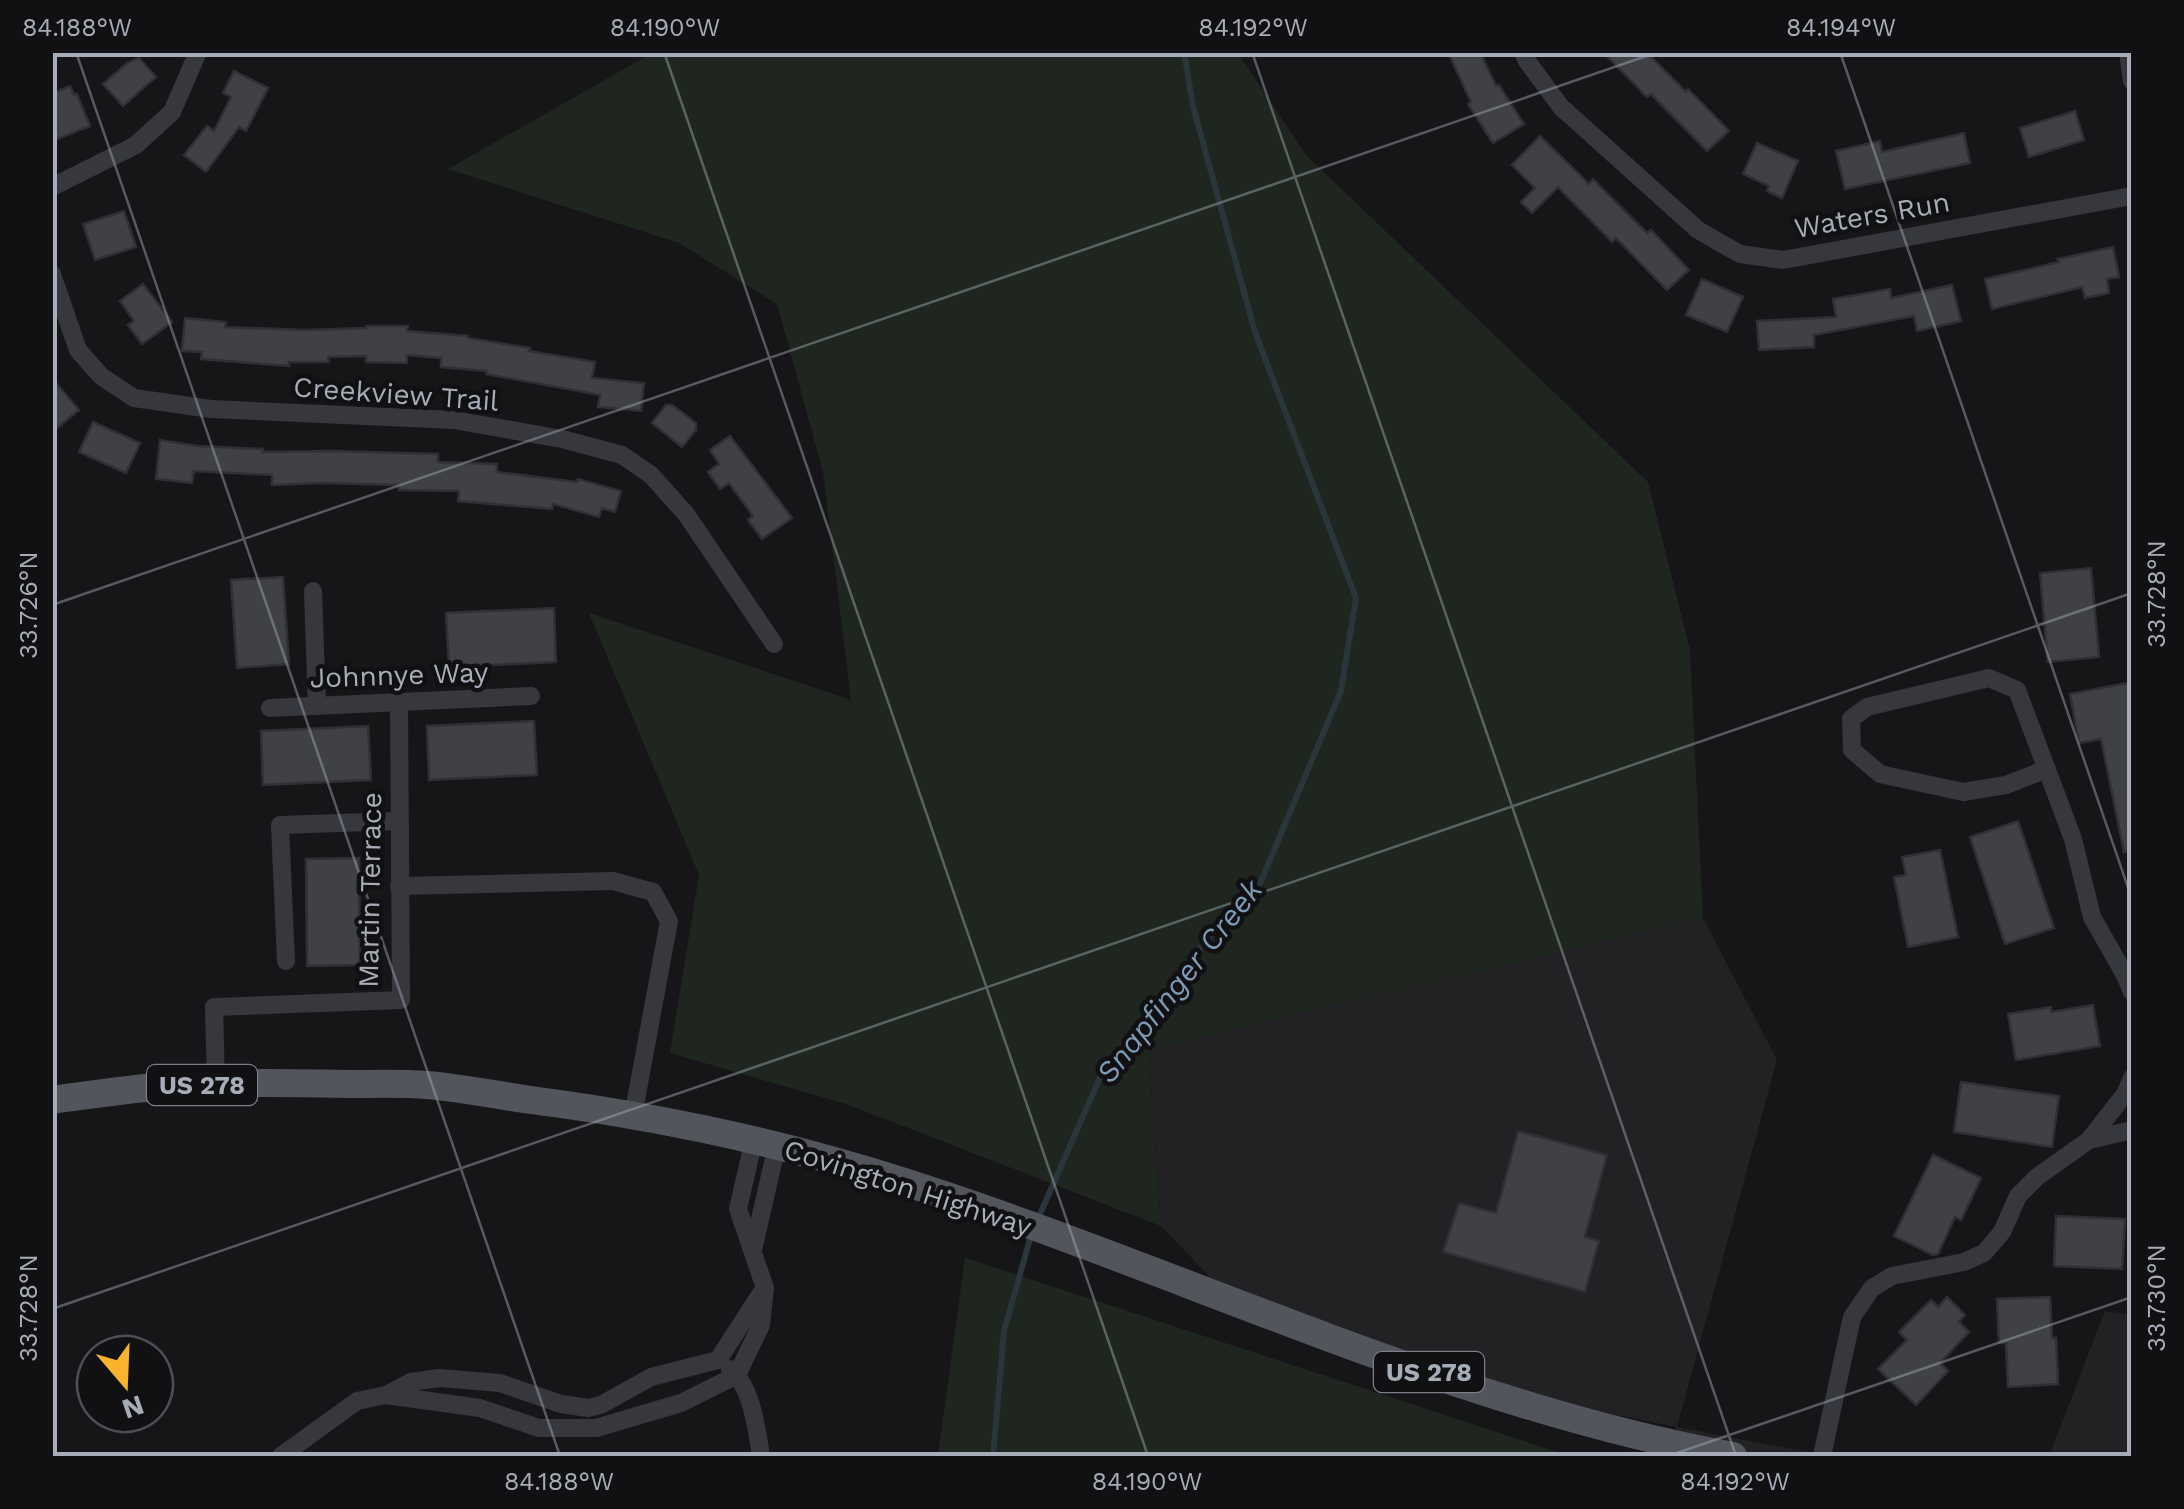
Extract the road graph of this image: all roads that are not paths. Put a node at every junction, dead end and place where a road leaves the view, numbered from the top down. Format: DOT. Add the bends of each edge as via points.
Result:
graph roads {
  1 [pos="198,52"];
  2 [pos="1523,52"];
  3 [pos="2128,52"];
  4 [pos="2132,81"];
  5 [pos="52,187"];
  6 [pos="2132,196"];
  7 [pos="52,274"];
  8 [pos="313,591"];
  9 [pos="774,644"];
  10 [pos="531,696"];
  11 [pos="399,702"];
  12 [pos="317,706"];
  13 [pos="270,708"];
  14 [pos="2047,770"];
  15 [pos="399,820"];
  16 [pos="399,886"];
  17 [pos="286,961"];
  18 [pos="2132,992"];
  19 [pos="2132,1078"];
  20 [pos="216,1085"];
  21 [pos="52,1100"];
  22 [pos="632,1116"];
  23 [pos="2132,1130"];
  24 [pos="2089,1140"];
  25 [pos="765,1142"];
  26 [pos="765,1288"];
  27 [pos="718,1360"];
  28 [pos="738,1375"];
  29 [pos="386,1395"];
  30 [pos="281,1456"];
  31 [pos="760,1456"];
  32 [pos="1733,1456"];
  33 [pos="1822,1456"];
  1 -- 5 [label="street" via="172,112 136,144"];
  2 -- 6 [label="street, Waters Run" via="1561,107 1698,230 1740,254 1783,260"];
  3 -- 4 [label="street"];
  7 -- 9 [label="street, Creekview Trail" via="78,350 134,398 211,409 454,420 622,455 686,514"];
  8 -- 12 [label="street"];
  10 -- 11 [label="street, Johnnye Way"];
  11 -- 12 [label="street, Johnnye Way"];
  11 -- 15 [label="street, Martin Terrace"];
  12 -- 13 [label="street, Johnnye Way"];
  14 -- 14 [label="street" via="2018,690 1990,678 1866,707 1851,719 1852,750 1880,774 1963,792"];
  14 -- 18 [label="street" via="2092,917"];
  15 -- 16 [label="street, Martin Terrace"];
  15 -- 17 [label="street" via="280,825"];
  16 -- 20 [label="street, Martin Terrace" via="402,1000 214,1007"];
  16 -- 22 [label="street" via="613,881 653,892 669,921"];
  19 -- 24 [label="street"];
  20 -- 21 [label="main road, Covington Highway / US 278"];
  20 -- 22 [label="main road, Covington Highway / US 278" via="426,1085"];
  22 -- 25 [label="main road, Covington Highway / US 278"];
  23 -- 24 [label="street"];
  24 -- 33 [label="street" via="2018,1196 1984,1253 1892,1276 1872,1288 1852,1317"];
  25 -- 26 [label="street" via="738,1209"];
  25 -- 32 [label="main road, Covington Highway / US 278" via="946,1196 1508,1400"];
  26 -- 27 [label="street"];
  26 -- 28 [label="street" via="761,1325"];
  27 -- 28 [label="street"];
  27 -- 29 [label="street" via="651,1377 588,1408 500,1384 439,1378"];
  28 -- 29 [label="street" via="681,1403 596,1428 539,1428 480,1408"];
  28 -- 31 [label="street" via="755,1417"];
  29 -- 30 [label="street" via="357,1401"];
}
